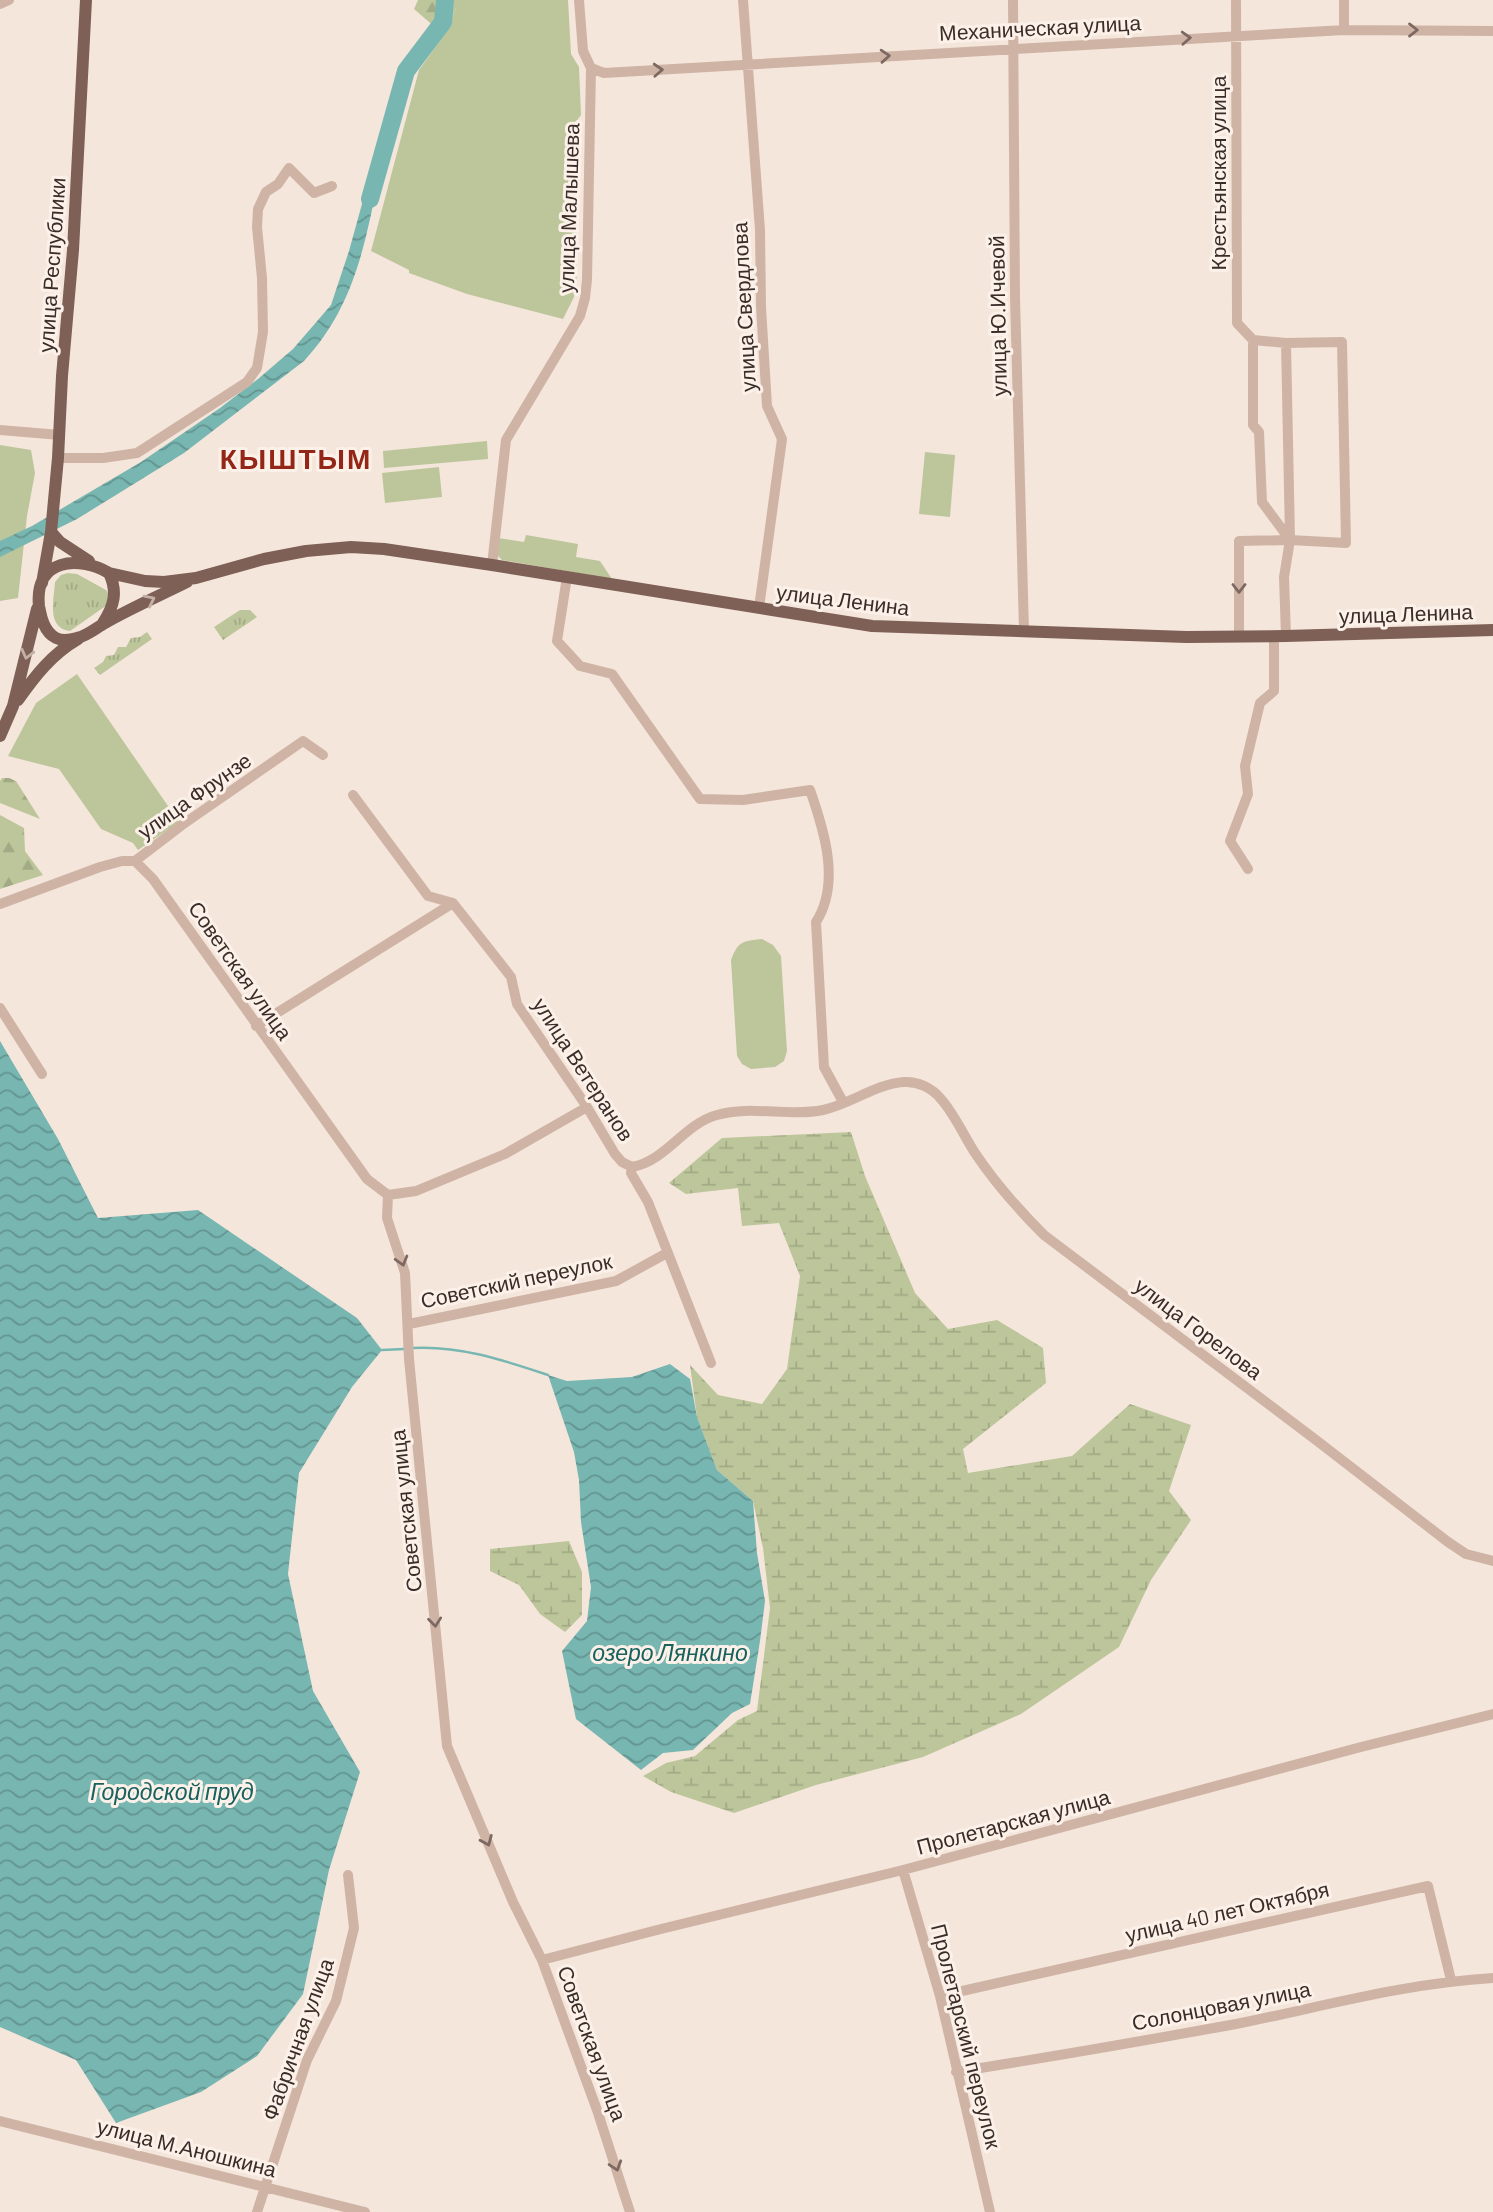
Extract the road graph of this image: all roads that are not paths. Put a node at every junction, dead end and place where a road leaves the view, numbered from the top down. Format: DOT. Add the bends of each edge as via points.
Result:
graph roads {
  1 [pos="9,0"];
  2 [pos="86,0"];
  3 [pos="579,0"];
  4 [pos="743,0"];
  5 [pos="1013,0"];
  6 [pos="1236,0"];
  7 [pos="1344,0"];
  8 [pos="0,4"];
  9 [pos="1344,30"];
  10 [pos="1493,31"];
  11 [pos="1236,36"];
  12 [pos="1014,48"];
  13 [pos="747,64"];
  14 [pos="591,68"];
  15 [pos="332,186"];
  16 [pos="1253,340"];
  17 [pos="1286,343"];
  18 [pos="0,430"];
  19 [pos="60,435"];
  20 [pos="58,458"];
  21 [pos="51,532"];
  22 [pos="1290,540"];
  23 [pos="492,565"];
  24 [pos="106,571"];
  25 [pos="567,577"];
  26 [pos="196,578"];
  27 [pos="42,583"];
  28 [pos="39,601"];
  29 [pos="759,608"];
  30 [pos="103,623"];
  31 [pos="1493,630"];
  32 [pos="1024,631"];
  33 [pos="1239,636"];
  34 [pos="1280,636"];
  35 [pos="80,638"];
  36 [pos="13,706"];
  37 [pos="0,736"];
  38 [pos="323,755"];
  39 [pos="353,795"];
  40 [pos="135,861"];
  41 [pos="1248,869"];
  42 [pos="453,903"];
  43 [pos="0,904"];
  44 [pos="0,1008"];
  45 [pos="256,1026"];
  46 [pos="42,1074"];
  47 [pos="843,1102"];
  48 [pos="587,1107"];
  49 [pos="632,1167"];
  50 [pos="388,1195"];
  51 [pos="667,1253"];
  52 [pos="409,1324"];
  53 [pos="712,1363"];
  54 [pos="1493,1561"];
  55 [pos="1493,1714"];
  56 [pos="903,1870"];
  57 [pos="348,1875"];
  58 [pos="542,1960"];
  59 [pos="1493,1978"];
  60 [pos="1451,1980"];
  61 [pos="940,1996"];
  62 [pos="956,2072"];
  63 [pos="0,2120"];
  64 [pos="267,2186"];
  65 [pos="257,2212"];
  66 [pos="365,2212"];
  67 [pos="630,2212"];
  68 [pos="990,2212"];
  1 -- 8 [label="street"];
  2 -- 19 [label="main road, улица Республики"];
  3 -- 14 [label="street, улица Малышева" via="583,51"];
  4 -- 13 [label="street, улица Свердлова"];
  5 -- 12 [label="street, улица Ю.Ичевой"];
  6 -- 11 [label="street, Крестьянская улица"];
  7 -- 9 [label="street"];
  9 -- 10 [label="street, Механическая улица, one-way"];
  9 -- 11 [label="street, Механическая улица"];
  12 -- 11 [label="street, Механическая улица, one-way"];
  11 -- 16 [label="street, Крестьянская улица" via="1237,323"];
  13 -- 12 [label="street, Механическая улица, one-way"];
  12 -- 32 [label="street, улица Ю.Ичевой"];
  14 -- 13 [label="street, Механическая улица, one-way" via="604,73"];
  13 -- 29 [label="street, улица Свердлова" via="767,406 782,439"];
  14 -- 23 [label="street, улица Малышева" via="585,298 580,316 506,440"];
  15 -- 20 [label="street" via="314,193 289,168 278,184 265,192 257,227 263,332 257,368 247,382 137,453"];
  16 -- 17 [label="street"];
  16 -- 22 [label="street, Крестьянская улица" via="1253,425 1259,432 1262,502"];
  17 -- 22 [label="street"];
  17 -- 22 [label="street" via="1342,342 1346,543"];
  18 -- 19 [label="street"];
  19 -- 20 [label="main road, улица Республики"];
  20 -- 21 [label="main road, улица Республики"];
  21 -- 24 [label="main road"];
  21 -- 27 [label="main road, улица Республики"];
  22 -- 33 [label="street, one-way" via="1239,541"];
  22 -- 34 [label="street"];
  23 -- 25 [label="main road, улица Ленина"];
  23 -- 26 [label="main road, улица Ленина" via="351,547 264,559"];
  24 -- 26 [label="main road" via="145,582"];
  24 -- 27 [label="main road" via="72,562 59,564"];
  24 -- 30 [label="main road" via="116,597"];
  25 -- 29 [label="main road, улица Ленина"];
  25 -- 47 [label="street" via="557,641 580,666 612,674 700,799 743,800 810,790 820,818 830,886 816,922 824,1068"];
  30 -- 26 [label="main road, one-way"];
  27 -- 28 [label="main road"];
  28 -- 35 [label="main road" via="45,627 54,637"];
  28 -- 36 [label="main road, one-way"];
  29 -- 32 [label="main road, улица Ленина" via="872,626"];
  30 -- 35 [label="main road"];
  31 -- 34 [label="main road, улица Ленина"];
  32 -- 33 [label="main road, улица Ленина"];
  33 -- 34 [label="main road, улица Ленина"];
  34 -- 41 [label="street" via="1274,691 1261,703 1245,766 1248,794 1230,841"];
  35 -- 36 [label="main road" via="54,655"];
  36 -- 37 [label="main road"];
  38 -- 40 [label="street, улица Фрунзе" via="303,741"];
  39 -- 42 [label="street, улица Ветеранов" via="428,896"];
  40 -- 43 [label="street, улица Фрунзе" via="100,867"];
  40 -- 45 [label="street, Советская улица" via="153,879"];
  42 -- 45 [label="street"];
  42 -- 48 [label="street, улица Ветеранов" via="511,978 517,1003"];
  44 -- 46 [label="street"];
  45 -- 50 [label="street, Советская улица" via="367,1180"];
  47 -- 49 [label="street" via="809,1112 716,1115 702,1120 655,1157"];
  47 -- 54 [label="street, улица Горелова" via="887,1084 906,1082 921,1083 941,1097 977,1156 1044,1235 1448,1542 1466,1554"];
  48 -- 49 [label="street, улица Ветеранов" via="615,1154"];
  48 -- 50 [label="street" via="505,1154 416,1191"];
  49 -- 51 [label="street, улица Ветеранов"];
  50 -- 52 [label="street, Советская улица, one-way" via="387,1218 405,1273"];
  51 -- 52 [label="street, Советский переулок" via="616,1282"];
  51 -- 53 [label="street, улица Ветеранов"];
  52 -- 58 [label="street, Советская улица, one-way" via="447,1746"];
  55 -- 56 [label="street, Пролетарская улица"];
  56 -- 58 [label="street, Пролетарская улица"];
  56 -- 61 [label="street, Пролетарский переулок"];
  57 -- 64 [label="street, Фабричная улица" via="355,1928 336,2001 307,2060"];
  58 -- 67 [label="street, Советская улица, one-way"];
  59 -- 60 [label="street, Солонцовая улица"];
  60 -- 61 [label="street, улица 40 лет Октября" via="1427,1886"];
  60 -- 62 [label="street, Солонцовая улица"];
  61 -- 62 [label="street, Пролетарский переулок"];
  62 -- 68 [label="street, Пролетарский переулок"];
  63 -- 64 [label="street, улица М.Аношкина"];
  64 -- 65 [label="street, Фабричная улица"];
  64 -- 66 [label="street, улица М.Аношкина"];
}
